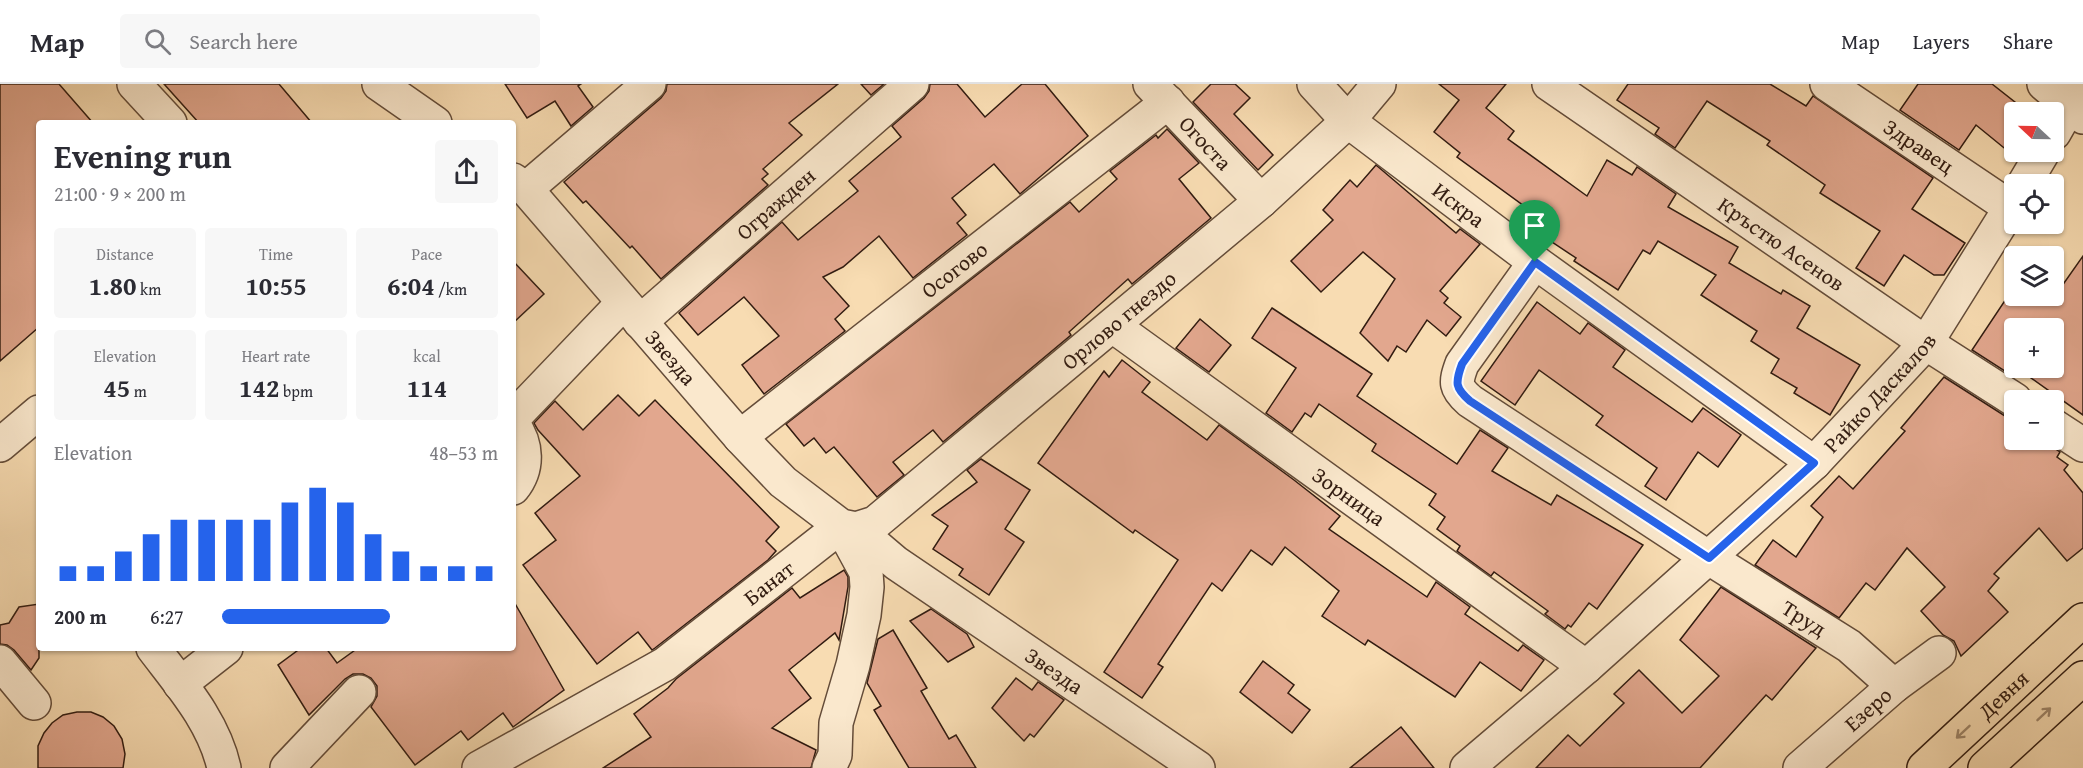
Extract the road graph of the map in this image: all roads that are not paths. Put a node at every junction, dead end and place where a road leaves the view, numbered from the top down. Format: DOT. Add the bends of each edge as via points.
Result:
graph roads {
  1 [pos="135,84"];
  2 [pos="379,84"];
  3 [pos="649,84"];
  4 [pos="912,84"];
  5 [pos="1314,84"];
  6 [pos="1379,84"];
  7 [pos="1550,84"];
  8 [pos="1827,84"];
  9 [pos="2044,84"];
  10 [pos="1159,93"];
  11 [pos="2078,102"];
  12 [pos="167,120"];
  13 [pos="423,120"];
  14 [pos="1348,121"];
  15 [pos="2064,121"];
  16 [pos="519,185"];
  17 [pos="2004,190"];
  18 [pos="1261,201"];
  19 [pos="2004,219"];
  20 [pos="1535,262"];
  21 [pos="632,312"];
  22 [pos="1113,326"];
  23 [pos="1926,343"];
  24 [pos="2004,394"];
  25 [pos="36,415"];
  26 [pos="516,415"];
  27 [pos="516,428"];
  28 [pos="2064,433"];
  29 [pos="740,437"];
  30 [pos="0,445"];
  31 [pos="2083,445"];
  32 [pos="1814,463"];
  33 [pos="516,482"];
  34 [pos="848,527"];
  35 [pos="1709,558"];
  36 [pos="2083,621"];
  37 [pos="155,651"];
  38 [pos="222,651"];
  39 [pos="1939,653"];
  40 [pos="0,662"];
  41 [pos="1586,667"];
  42 [pos="2083,678"];
  43 [pos="180,684"];
  44 [pos="1894,686"];
  45 [pos="359,692"];
  46 [pos="34,703"];
  47 [pos="836,723"];
  48 [pos="493,765"];
  49 [pos="224,768"];
  50 [pos="287,768"];
  51 [pos="829,768"];
  52 [pos="858,768"];
  53 [pos="1198,768"];
  54 [pos="1467,768"];
  55 [pos="1800,768"];
  56 [pos="1924,768"];
  57 [pos="1985,768"];
  1 -- 12 [label="street"];
  2 -- 13 [label="street"];
  3 -- 16 [label="street"];
  4 -- 21 [label="street, Огражден"];
  5 -- 14 [label="street, Искра"];
  6 -- 14 [label="street, Орлово гнездо"];
  7 -- 23 [label="street, Кръстю Асенов"];
  8 -- 17 [label="street, Здравец"];
  9 -- 11 [label="street"];
  10 -- 18 [label="street, Огоста"];
  10 -- 29 [label="street, Осогово"];
  11 -- 15 [label="street"];
  14 -- 18 [label="street, Орлово гнездо"];
  14 -- 20 [label="street, Искра"];
  16 -- 21 [label="street, Звезда"];
  18 -- 22 [label="street, Орлово гнездо"];
  19 -- 23 [label="street, Райко Даскалов"];
  20 -- 32 [label="street, Искра"];
  20 -- 35 [label="street, Труд" via="1462,364 1459,391"];
  21 -- 26 [label="street, Огражден"];
  21 -- 29 [label="street, Звезда"];
  22 -- 34 [label="street, Орлово гнездо" via="874,523"];
  22 -- 41 [label="street, Зорница"];
  23 -- 24 [label="street, Кръстю Асенов"];
  23 -- 32 [label="street, Райко Даскалов"];
  25 -- 30 [label="street"];
  27 -- 33 [label="street" via="525,450 524,467"];
  28 -- 31 [label="street"];
  29 -- 34 [label="street, Звезда" via="783,482"];
  32 -- 35 [label="street, Райко Даскалов"];
  34 -- 47 [label="street" via="866,572 867,587 853,665"];
  34 -- 48 [label="street, Банат" via="665,664"];
  34 -- 53 [label="street, Звезда"];
  35 -- 41 [label="street, Райко Даскалов"];
  35 -- 44 [label="street, Труд" via="1849,646"];
  36 -- 56 [label="main road, Девня, one-way"];
  37 -- 43 [label="street"];
  38 -- 43 [label="street"];
  39 -- 44 [label="street, Езеро"];
  40 -- 46 [label="street"];
  41 -- 54 [label="street, Райко Даскалов"];
  57 -- 42 [label="main road, Девня, one-way"];
  43 -- 49 [label="street" via="207,723"];
  44 -- 55 [label="street, Езеро"];
  45 -- 50 [label="street"];
  47 -- 51 [label="street" via="835,755"];
  47 -- 52 [label="street"];
}
